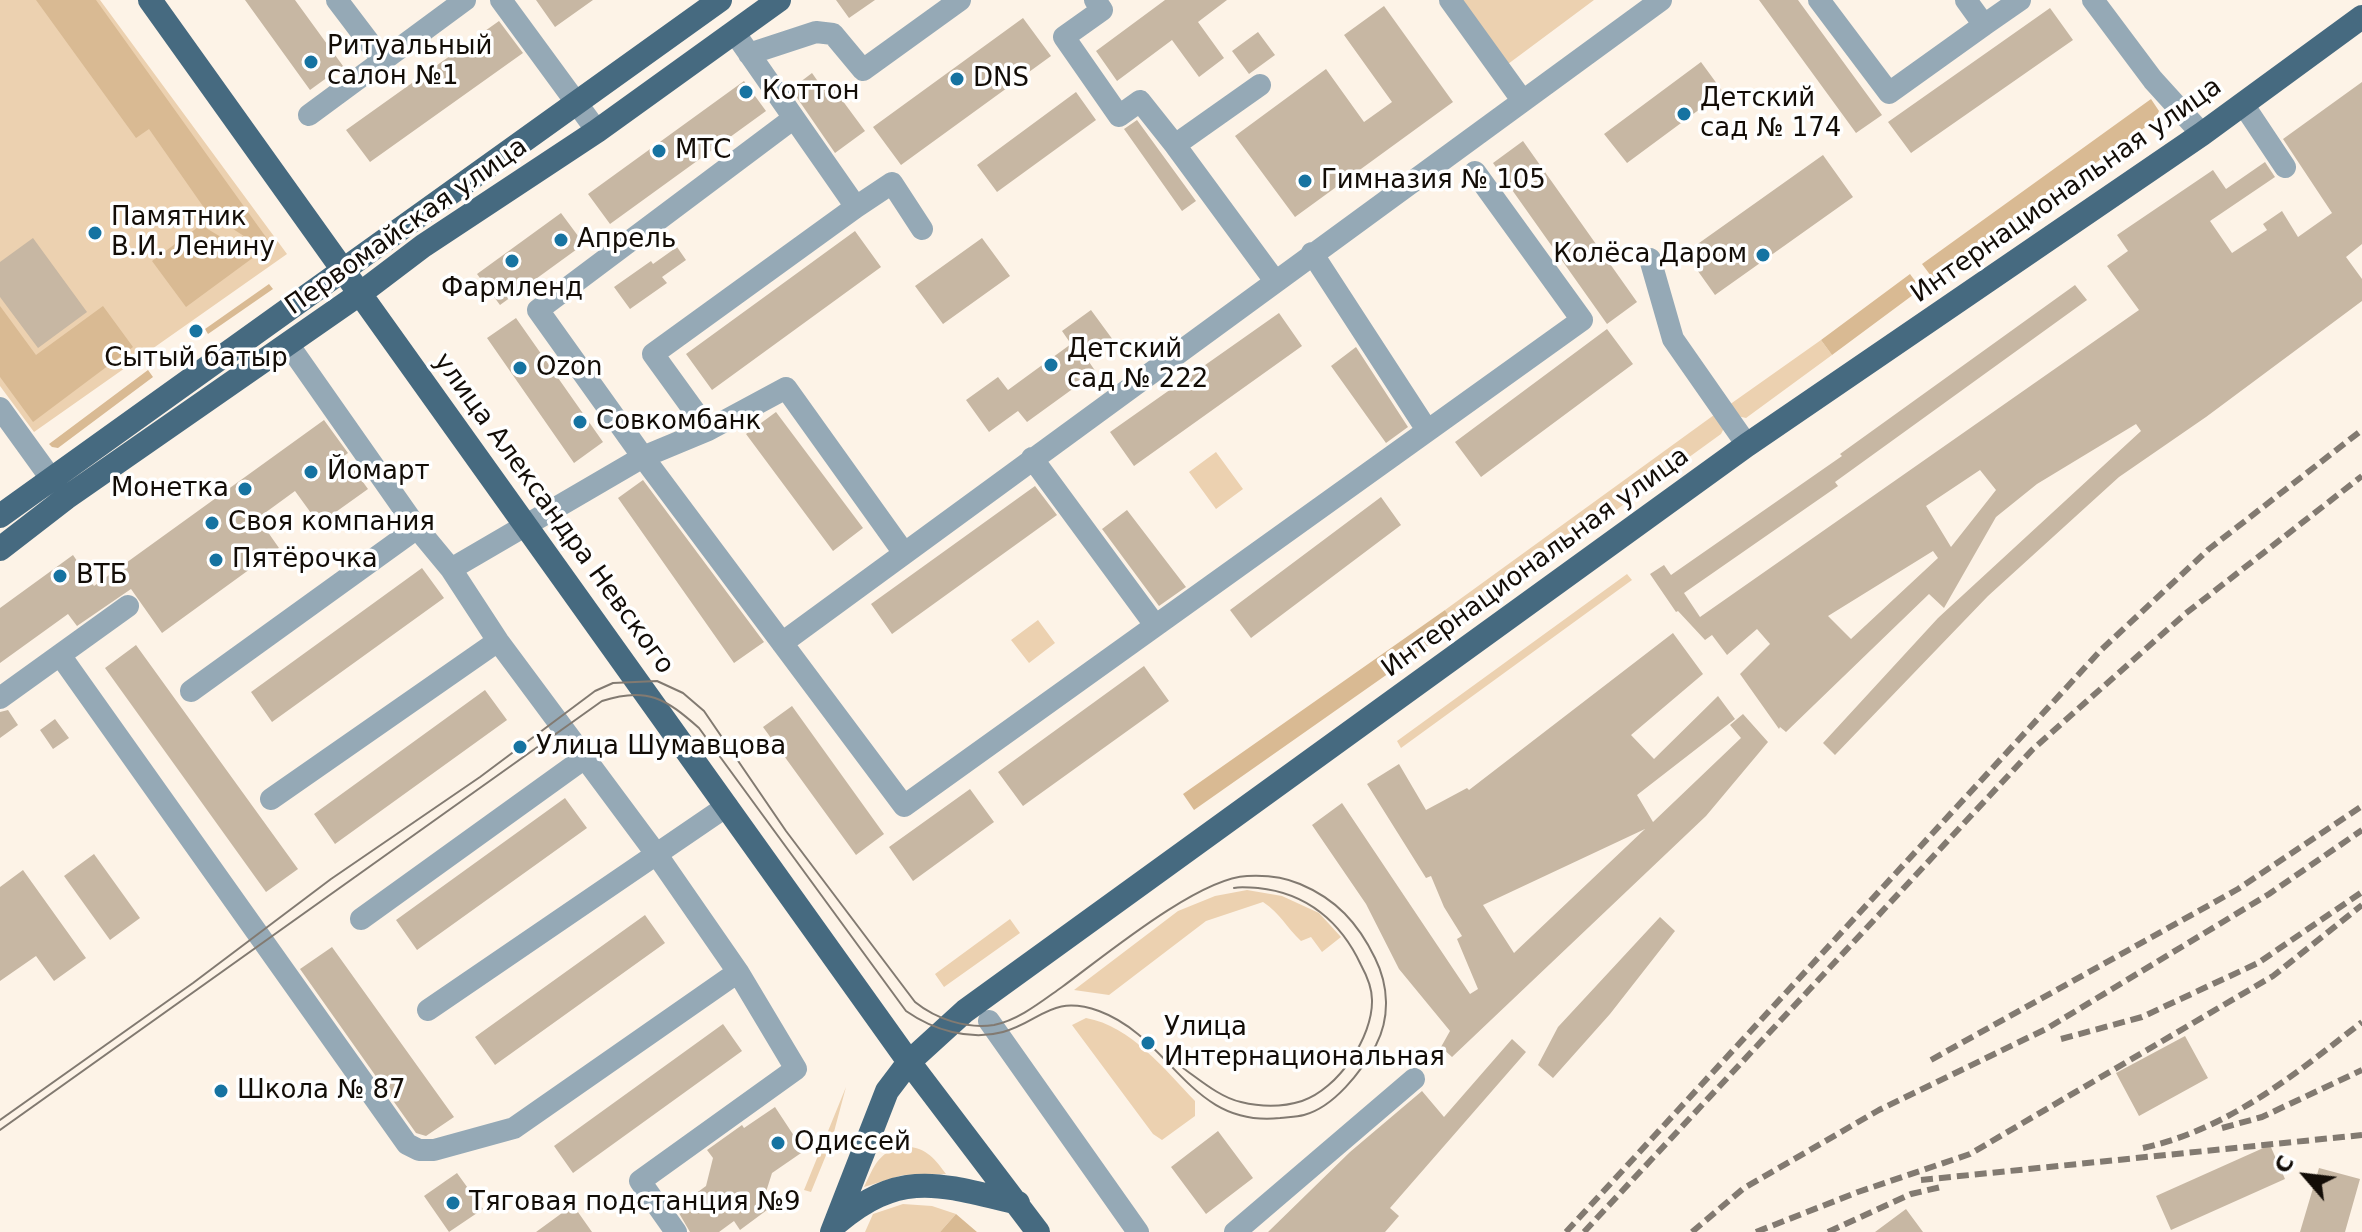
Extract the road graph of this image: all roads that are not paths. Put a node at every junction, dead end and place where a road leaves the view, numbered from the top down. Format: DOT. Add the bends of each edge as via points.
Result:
graph roads {
  1 [pos="150,0"];
  2 [pos="337,0"];
  3 [pos="465,0"];
  4 [pos="501,0"];
  5 [pos="720,0"];
  6 [pos="779,0"];
  7 [pos="960,0"];
  8 [pos="1450,0"];
  9 [pos="1661,0"];
  10 [pos="1819,0"];
  11 [pos="1966,0"];
  12 [pos="2020,0"];
  13 [pos="2093,0"];
  14 [pos="1105,3"];
  15 [pos="2362,17"];
  16 [pos="1984,25"];
  17 [pos="734,32"];
  18 [pos="749,54"];
  19 [pos="384,62"];
  20 [pos="1260,85"];
  21 [pos="1522,100"];
  22 [pos="577,103"];
  23 [pos="2243,104"];
  24 [pos="309,115"];
  25 [pos="794,118"];
  26 [pos="597,131"];
  27 [pos="2202,134"];
  28 [pos="1175,145"];
  29 [pos="2285,167"];
  30 [pos="1475,172"];
  31 [pos="856,207"];
  32 [pos="922,229"];
  33 [pos="1312,253"];
  34 [pos="1650,259"];
  35 [pos="344,270"];
  36 [pos="1275,281"];
  37 [pos="361,293"];
  38 [pos="288,344"];
  39 [pos="0,408"];
  40 [pos="708,430"];
  41 [pos="1427,430"];
  42 [pos="1747,445"];
  43 [pos="643,457"];
  44 [pos="1032,458"];
  45 [pos="51,479"];
  46 [pos="66,498"];
  47 [pos="0,516"];
  48 [pos="525,524"];
  49 [pos="417,528"];
  50 [pos="0,549"];
  51 [pos="904,553"];
  52 [pos="451,569"];
  53 [pos="128,606"];
  54 [pos="1155,625"];
  55 [pos="498,641"];
  56 [pos="782,643"];
  57 [pos="60,655"];
  58 [pos="191,691"];
  59 [pos="0,698"];
  60 [pos="586,757"];
  61 [pos="271,799"];
  62 [pos="727,806"];
  63 [pos="657,855"];
  64 [pos="361,919"];
  65 [pos="738,972"];
  66 [pos="428,1010"];
  67 [pos="989,1021"];
  68 [pos="909,1062"];
  69 [pos="1414,1079"];
  70 [pos="1018,1203"];
  71 [pos="833,1229"];
  72 [pos="676,1232"];
  73 [pos="1038,1232"];
  74 [pos="1138,1232"];
  75 [pos="1235,1232"];
  1 -- 35 [label="main road, улица Александра Невского"];
  2 -- 19 [label="street"];
  3 -- 19 [label="street"];
  4 -- 22 [label="street"];
  5 -- 22 [label="main road, Первомайская улица"];
  6 -- 17 [label="main road, Первомайская улица"];
  7 -- 18 [label="street" via="863,70 833,34 816,32"];
  8 -- 21 [label="street"];
  9 -- 21 [label="street"];
  10 -- 16 [label="street" via="1889,93"];
  11 -- 16 [label="street"];
  12 -- 16 [label="street"];
  13 -- 27 [label="street"];
  14 -- 28 [label="street" via="1064,37 1119,116 1140,101"];
  15 -- 23 [label="main road, Интернациональная улица"];
  17 -- 18 [label="street"];
  17 -- 26 [label="main road, Первомайская улица"];
  18 -- 25 [label="street"];
  19 -- 24 [label="street"];
  20 -- 28 [label="street"];
  21 -- 33 [label="street"];
  22 -- 26 [label="street"];
  22 -- 35 [label="main road, Первомайская улица"];
  23 -- 27 [label="main road, Интернациональная улица"];
  23 -- 29 [label="street"];
  25 -- 31 [label="street"];
  25 -- 43 [label="street" via="538,310"];
  26 -- 37 [label="main road, Первомайская улица"];
  27 -- 42 [label="main road, Интернациональная улица"];
  28 -- 36 [label="street"];
  30 -- 41 [label="street" via="1582,320"];
  31 -- 32 [label="street" via="892,183"];
  31 -- 40 [label="street" via="653,354"];
  33 -- 36 [label="street"];
  33 -- 41 [label="street"];
  34 -- 42 [label="street" via="1673,339"];
  35 -- 37 [label="main road, улица Александра Невского"];
  35 -- 45 [label="main road, Первомайская улица"];
  36 -- 44 [label="street"];
  37 -- 38 [label="main road, Первомайская улица"];
  37 -- 48 [label="main road, улица Александра Невского"];
  38 -- 46 [label="main road, Первомайская улица"];
  38 -- 49 [label="street"];
  39 -- 45 [label="street"];
  40 -- 43 [label="street"];
  40 -- 51 [label="street" via="786,388"];
  41 -- 54 [label="street"];
  42 -- 68 [label="main road, Интернациональная улица" via="965,1011"];
  43 -- 48 [label="street"];
  43 -- 56 [label="street"];
  44 -- 51 [label="street"];
  44 -- 54 [label="street"];
  45 -- 46 [label="street"];
  45 -- 47 [label="main road, Первомайская улица"];
  46 -- 50 [label="main road, Первомайская улица"];
  48 -- 52 [label="street"];
  48 -- 62 [label="main road, улица Александра Невского"];
  49 -- 52 [label="street"];
  49 -- 58 [label="street"];
  51 -- 56 [label="street"];
  52 -- 55 [label="street"];
  53 -- 57 [label="street"];
  54 -- 56 [label="street" via="904,806"];
  55 -- 60 [label="street"];
  55 -- 61 [label="street"];
  57 -- 59 [label="street"];
  57 -- 65 [label="street" via="407,1144 419,1150 514,1128"];
  60 -- 63 [label="street"];
  60 -- 64 [label="street"];
  62 -- 63 [label="street"];
  62 -- 68 [label="main road, улица Александра Невского"];
  63 -- 65 [label="street"];
  63 -- 66 [label="street"];
  65 -- 72 [label="street" via="796,1069 640,1181"];
  67 -- 74 [label="street"];
  68 -- 70 [label="main road, улица Александра Невского"];
  68 -- 71 [label="main road, Интернациональная улица" via="887,1091"];
  69 -- 75 [label="street"];
  70 -- 71 [label="main road" via="914,1184 859,1205"];
  70 -- 73 [label="main road, улица Александра Невского"];
}
